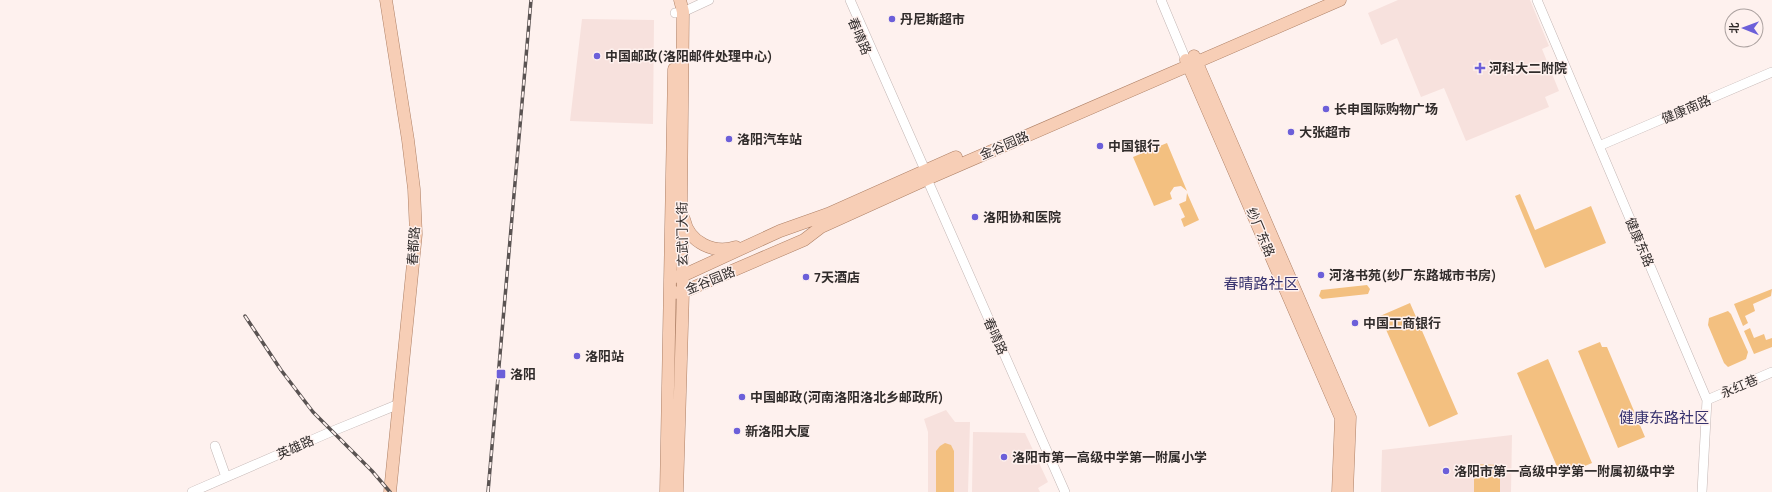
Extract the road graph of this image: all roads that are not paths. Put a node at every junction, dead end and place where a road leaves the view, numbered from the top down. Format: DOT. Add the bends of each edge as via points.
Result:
graph roads {
  1 [pos="382,0"];
  2 [pos="386,0"];
  3 [pos="671,0"];
  4 [pos="680,0"];
  5 [pos="709,0"];
  6 [pos="845,0"];
  7 [pos="850,0"];
  8 [pos="1161,0"];
  9 [pos="1328,0"];
  10 [pos="1340,0"];
  11 [pos="1537,0"];
  12 [pos="679,13"];
  13 [pos="1191,61"];
  14 [pos="1772,72"];
  15 [pos="1599,146"];
  16 [pos="924,174"];
  17 [pos="681,206"];
  18 [pos="762,238"];
  19 [pos="676,277"];
  20 [pos="670,292"];
  21 [pos="683,292"];
  22 [pos="1772,372"];
  23 [pos="1707,400"];
  24 [pos="397,405"];
  25 [pos="215,446"];
  26 [pos="226,477"];
  27 [pos="192,492"];
  28 [pos="387,492"];
  29 [pos="390,492"];
  30 [pos="666,492"];
  31 [pos="676,492"];
  32 [pos="1065,492"];
  33 [pos="1338,492"];
  34 [pos="1347,492"];
  35 [pos="1702,492"];
  1 -- 24 [label="main road, 春都路" via="404,141 412,234"];
  2 -- 24 [label="main road, 春都路" via="408,140 416,234"];
  3 -- 12 [label="main road, 玄武门大街"];
  4 -- 12 [label="main road, 玄武门大街"];
  5 -- 12 [label="street"];
  6 -- 16 [label="street, 春晴路"];
  7 -- 16 [label="street, 春晴路"];
  8 -- 13 [label="street, 纱厂东路"];
  9 -- 13 [label="main road, 金谷园路"];
  10 -- 13 [label="main road, 金谷园路"];
  11 -- 15 [label="street, 健康东路"];
  12 -- 17 [label="main road, 玄武门大街"];
  12 -- 19 [label="main road, 玄武门大街"];
  13 -- 16 [label="main road, 金谷园路"];
  13 -- 33 [label="main road, 纱厂东路" via="1341,418"];
  13 -- 34 [label="main road, 纱厂东路" via="1350,417"];
  14 -- 15 [label="street, 健康南路"];
  15 -- 23 [label="street, 健康东路"];
  16 -- 18 [label="main road, 金谷园路"];
  16 -- 21 [label="main road, 金谷园路" via="821,227 804,240"];
  16 -- 32 [label="street, 春晴路"];
  17 -- 18 [label="main road" via="686,228 698,242 711,248 728,250"];
  17 -- 19 [label="main road, 玄武门大街"];
  18 -- 19 [label="main road, 金谷园路"];
  19 -- 20 [label="main road, 玄武门大街"];
  19 -- 21 [label="main road, 玄武门大街"];
  20 -- 21 [label="main road, 金谷园路"];
  20 -- 30 [label="main road, 玄武门大街"];
  21 -- 31 [label="main road, 玄武门大街"];
  22 -- 23 [label="street, 永红巷"];
  23 -- 35 [label="street, 健康东路"];
  24 -- 26 [label="street, 英雄路"];
  24 -- 28 [label="main road, 春都路"];
  24 -- 29 [label="main road, 春都路"];
  25 -- 26 [label="street"];
  26 -- 27 [label="street, 英雄路"];
}
